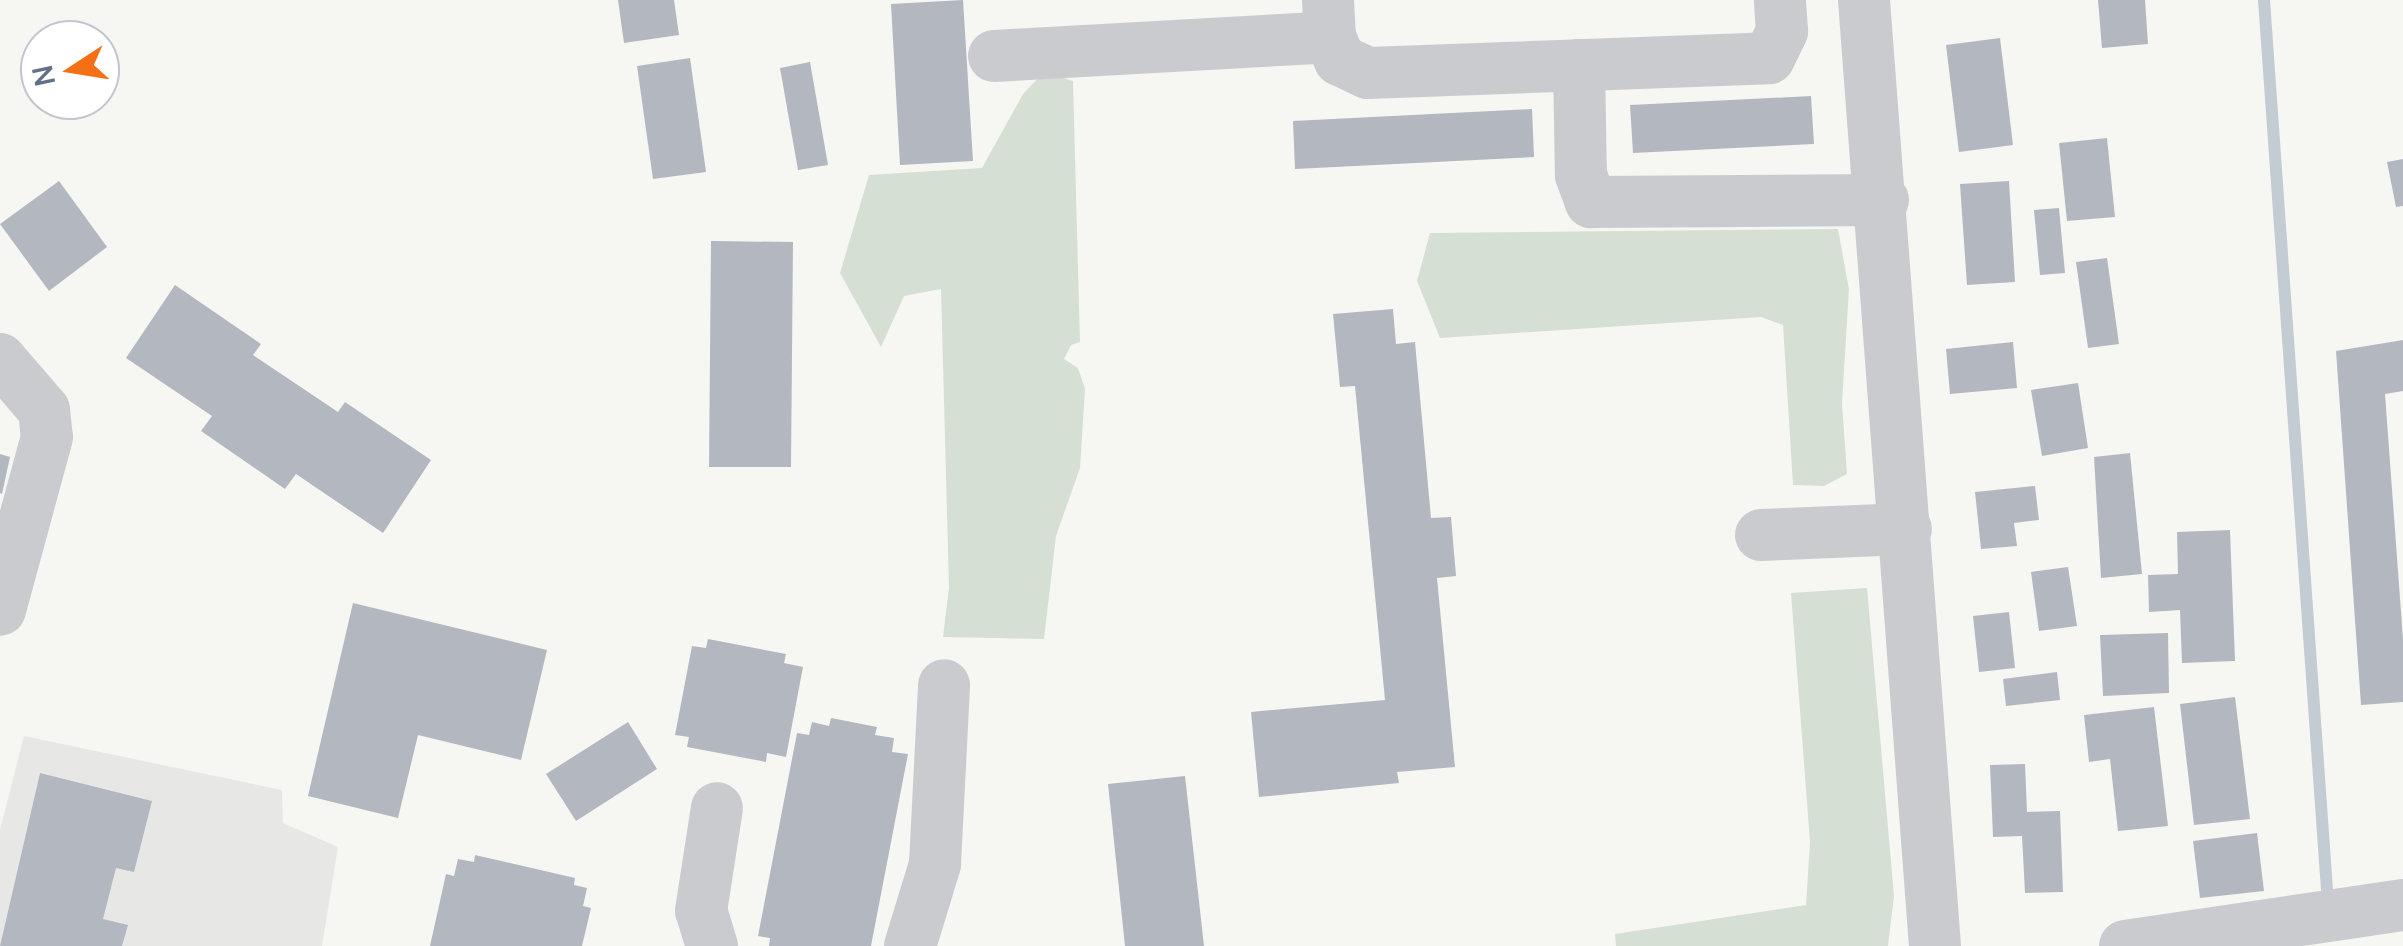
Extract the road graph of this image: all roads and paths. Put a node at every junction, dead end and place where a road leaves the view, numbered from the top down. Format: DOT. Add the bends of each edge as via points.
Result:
graph roads {
  1 [pos="1780,0"];
  2 [pos="1864,0"];
  3 [pos="1330,18"];
  4 [pos="994,56"];
  5 [pos="1580,65"];
  6 [pos="1883,200"];
  7 [pos="0,359"];
  8 [pos="1906,530"];
  9 [pos="1761,536"];
  10 [pos="0,610"];
  11 [pos="944,685"];
  12 [pos="717,808"];
  13 [pos="2381,908"];
  14 [pos="712,946"];
  15 [pos="910,946"];
  16 [pos="1935,946"];
  17 [pos="2125,946"];
  1 -- 5 [label="street" via="1782,32 1769,58"];
  2 -- 6 [label="street"];
  3 -- 4 [label="street"];
  3 -- 5 [label="street" via="1340,60 1368,72"];
  5 -- 6 [label="street" via="1581,175 1591,202"];
  6 -- 8 [label="street"];
  7 -- 10 [label="street" via="44,410 48,437"];
  8 -- 9 [label="street"];
  8 -- 16 [label="street"];
  11 -- 15 [label="street" via="935,864"];
  12 -- 14 [label="street" via="701,911"];
  13 -- 17 [label="street"];
}
